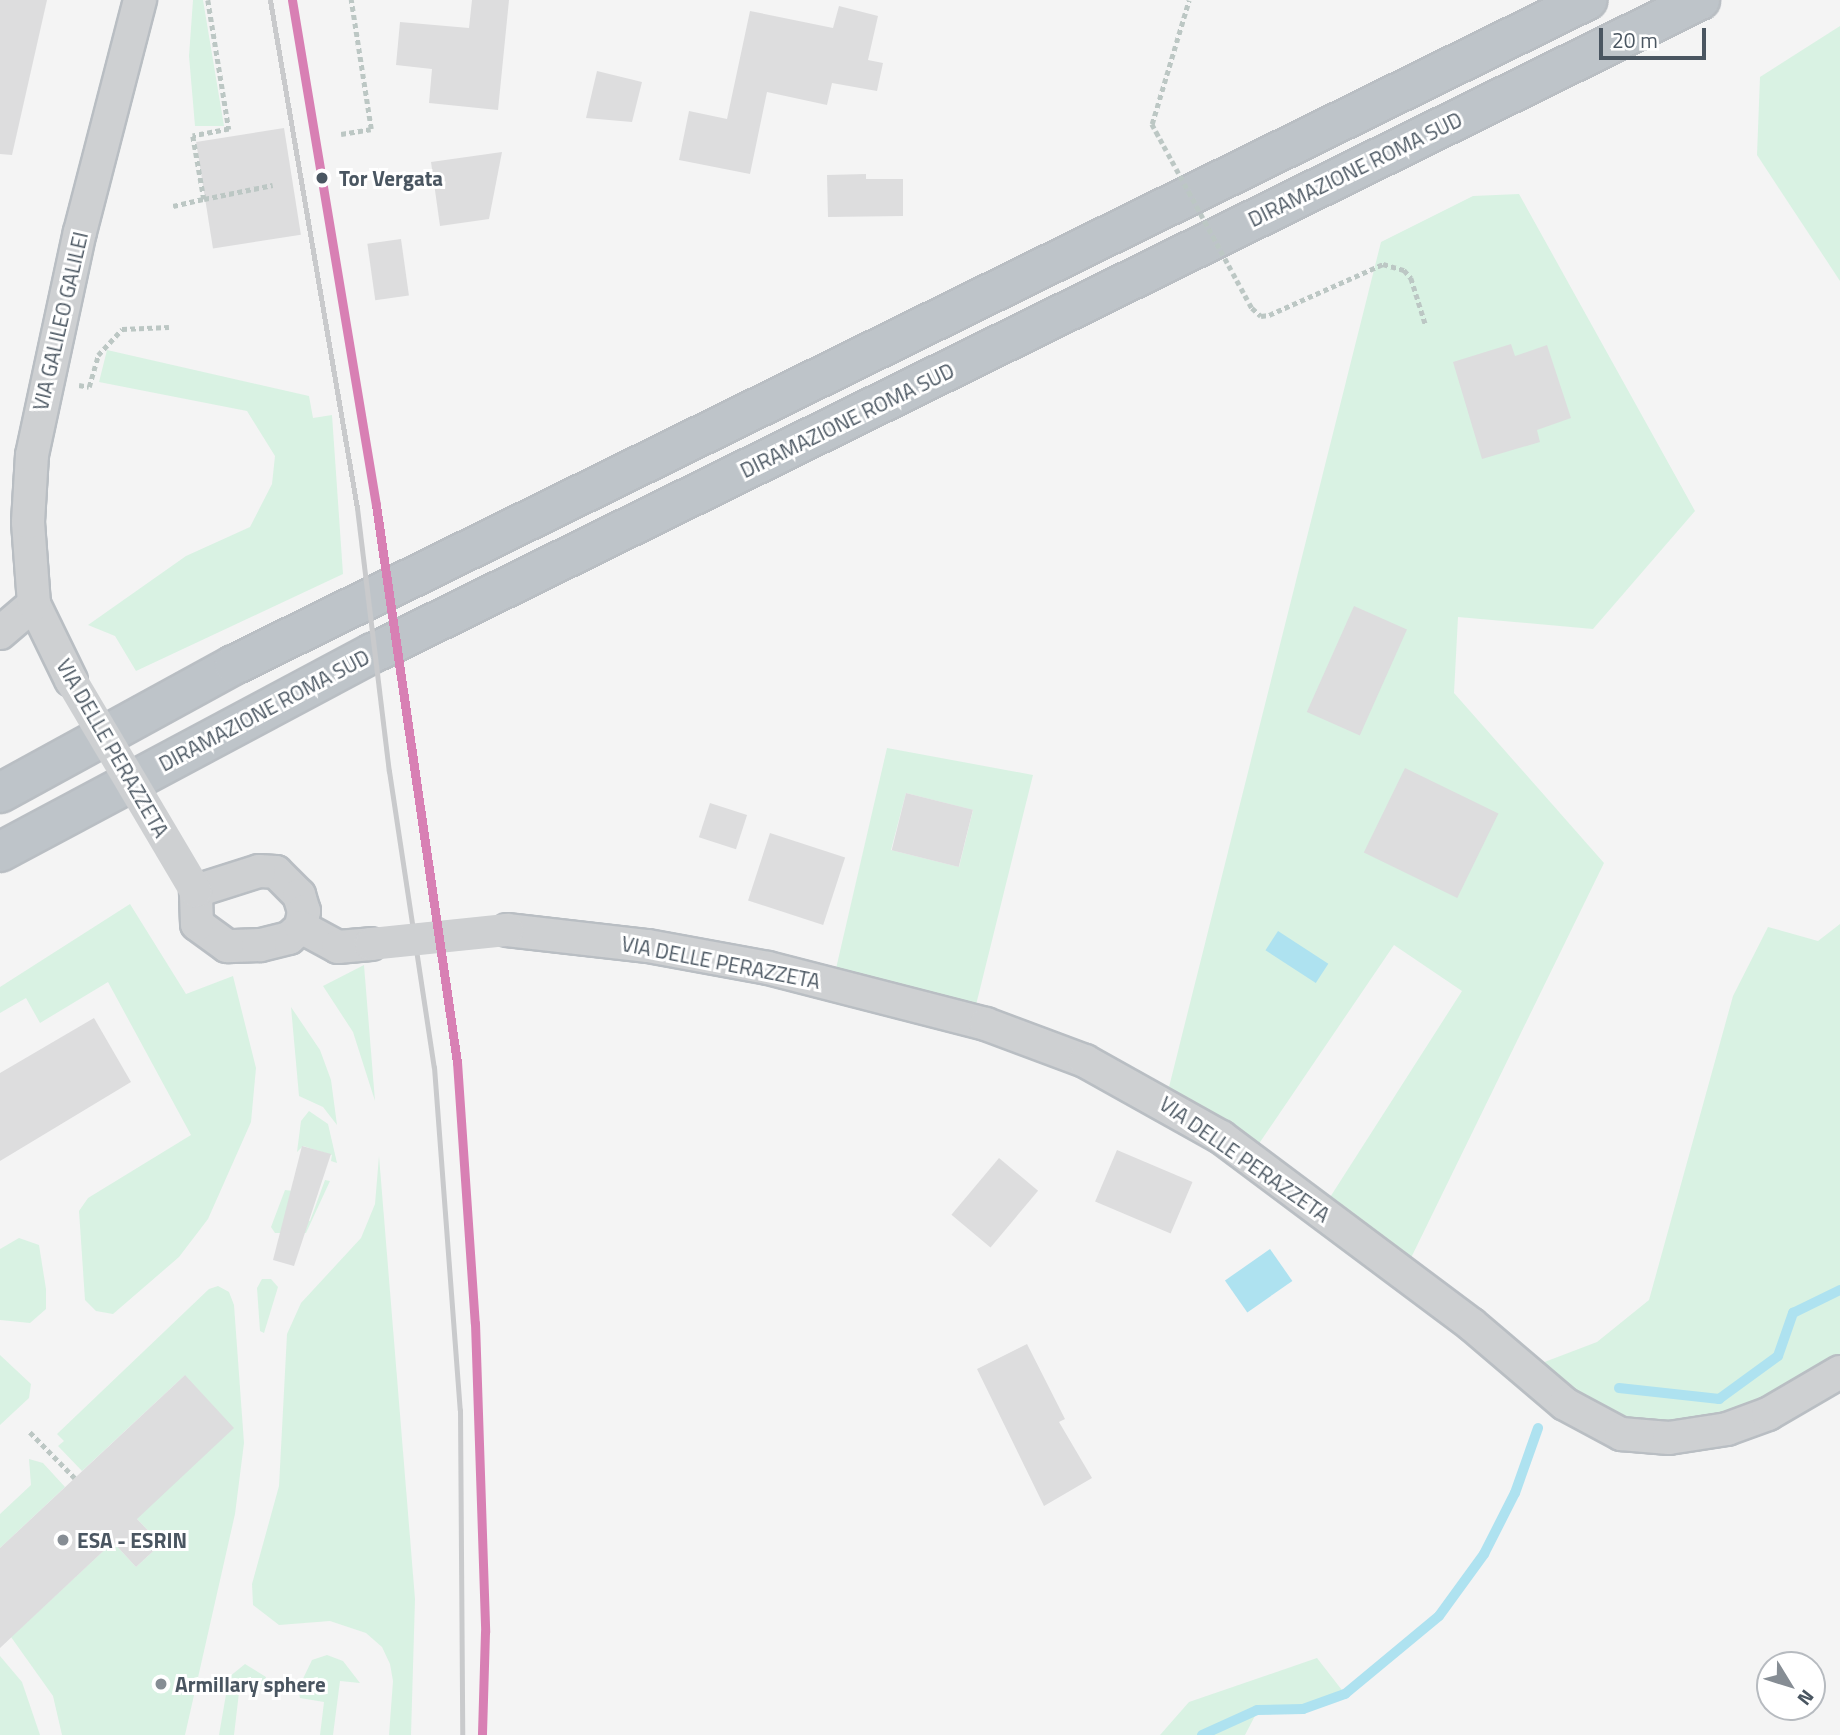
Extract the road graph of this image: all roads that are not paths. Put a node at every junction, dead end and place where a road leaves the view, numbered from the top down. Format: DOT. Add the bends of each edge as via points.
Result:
graph roads {
  1 [pos="140,0"];
  2 [pos="1587,0"];
  3 [pos="1700,0"];
  4 [pos="34,604"];
  5 [pos="0,633"];
  6 [pos="0,793"];
  7 [pos="0,852"];
  8 [pos="195,891"];
  9 [pos="301,927"];
  10 [pos="1840,1372"];
  1 -- 4 [label="street, VIA GALILEO GALILEI" via="80,232 35,434 28,498"];
  2 -- 6 [label="highway" via="234,665"];
  3 -- 7 [label="highway, DIRAMAZIONE ROMA SUD" via="373,653"];
  4 -- 5 [label="street"];
  4 -- 8 [label="street, VIA DELLE PERAZZETA, bridge" via="71,680"];
  8 -- 9 [label="street, VIA DELLE PERAZZETA" via="197,924 227,946 279,942"];
  8 -- 9 [label="street" via="259,871 276,872 291,882 299,895 304,911"];
  9 -- 10 [label="street, VIA DELLE PERAZZETA, bridge" via="338,947 507,930 648,946 768,968 986,1024 1085,1061 1172,1106 1241,1151 1471,1324 1565,1404 1621,1434 1669,1438 1727,1429 1768,1414"];
}
